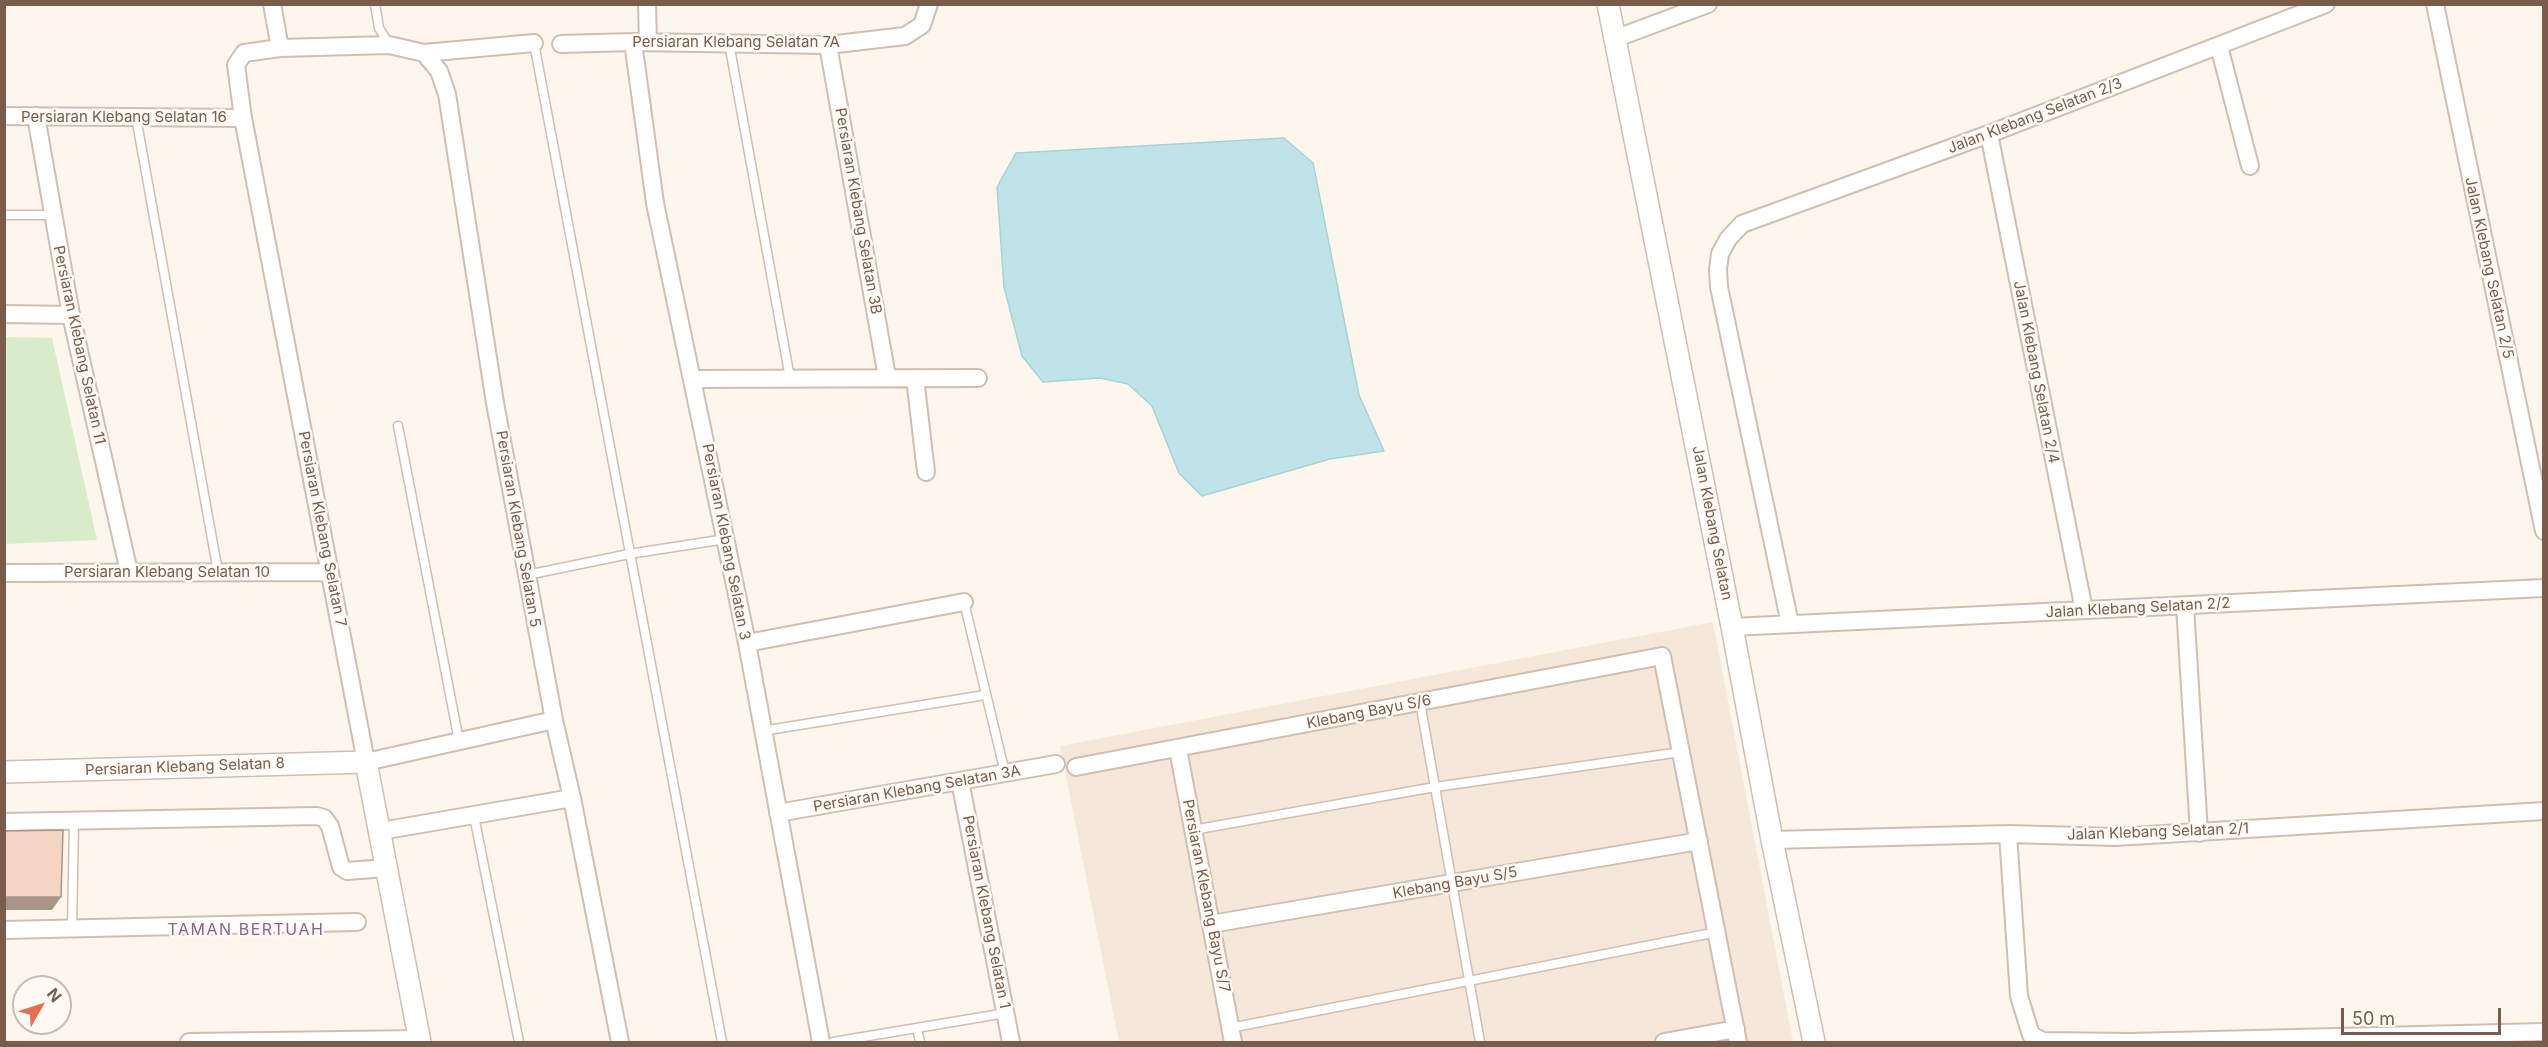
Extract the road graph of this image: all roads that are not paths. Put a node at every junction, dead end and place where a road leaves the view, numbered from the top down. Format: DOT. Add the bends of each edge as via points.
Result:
graph roads {
  1 [pos="272,4"];
  2 [pos="375,4"];
  3 [pos="647,4"];
  4 [pos="928,4"];
  5 [pos="1608,4"];
  6 [pos="1708,4"];
  7 [pos="2326,4"];
  8 [pos="2435,4"];
  9 [pos="1614,39"];
  10 [pos="640,42"];
  11 [pos="534,43"];
  12 [pos="561,44"];
  13 [pos="729,44"];
  14 [pos="389,45"];
  15 [pos="828,45"];
  16 [pos="2219,46"];
  17 [pos="280,48"];
  18 [pos="424,53"];
  19 [pos="4,116"];
  20 [pos="36,117"];
  21 [pos="136,117"];
  22 [pos="243,118"];
  23 [pos="1989,134"];
  24 [pos="2250,166"];
  25 [pos="4,215"];
  26 [pos="53,215"];
  27 [pos="4,314"];
  28 [pos="71,315"];
  29 [pos="887,377"];
  30 [pos="790,378"];
  31 [pos="915,378"];
  32 [pos="978,378"];
  33 [pos="692,379"];
  34 [pos="398,426"];
  35 [pos="926,472"];
  36 [pos="2544,531"];
  37 [pos="726,539"];
  38 [pos="629,554"];
  39 [pos="129,572"];
  40 [pos="218,572"];
  41 [pos="330,572"];
  42 [pos="4,573"];
  43 [pos="527,575"];
  44 [pos="2544,588"];
  45 [pos="964,602"];
  46 [pos="2185,606"];
  47 [pos="2084,610"];
  48 [pos="1790,624"];
  49 [pos="1732,627"];
  50 [pos="747,643"];
  51 [pos="985,695"];
  52 [pos="1420,702"];
  53 [pos="554,720"];
  54 [pos="762,731"];
  55 [pos="459,741"];
  56 [pos="1178,749"];
  57 [pos="1681,752"];
  58 [pos="366,762"];
  59 [pos="1056,764"];
  60 [pos="1076,767"];
  61 [pos="4,772"];
  62 [pos="1005,773"];
  63 [pos="960,781"];
  64 [pos="1435,787"];
  65 [pos="572,798"];
  66 [pos="2544,811"];
  67 [pos="778,813"];
  68 [pos="474,816"];
  69 [pos="4,822"];
  70 [pos="74,822"];
  71 [pos="1193,830"];
  72 [pos="381,831"];
  73 [pos="2199,833"];
  74 [pos="2008,834"];
  75 [pos="1772,840"];
  76 [pos="1699,842"];
  77 [pos="387,868"];
  78 [pos="1452,884"];
  79 [pos="357,922"];
  80 [pos="1211,924"];
  81 [pos="72,929"];
  82 [pos="4,930"];
  83 [pos="1717,932"];
  84 [pos="1469,981"];
  85 [pos="1006,1013"];
  86 [pos="917,1028"];
  87 [pos="2544,1032"];
  88 [pos="1232,1035"];
  89 [pos="1737,1036"];
  90 [pos="420,1041"];
  91 [pos="189,1042"];
  92 [pos="519,1042"];
  93 [pos="620,1042"];
  94 [pos="722,1042"];
  95 [pos="821,1042"];
  96 [pos="833,1042"];
  97 [pos="920,1042"];
  98 [pos="1011,1042"];
  99 [pos="1479,1042"];
  100 [pos="1664,1042"];
  101 [pos="1814,1042"];
  1 -- 17 [label="street"];
  2 -- 14 [label="lane" via="379,28"];
  3 -- 10 [label="street, Persiaran Klebang Selatan 3"];
  4 -- 15 [label="street, Persiaran Klebang Selatan 7A" via="922,25 905,36"];
  5 -- 9 [label="street, Jalan Klebang Selatan"];
  6 -- 9 [label="street"];
  7 -- 16 [label="street, Jalan Klebang Selatan 2/3"];
  8 -- 36 [label="street, Jalan Klebang Selatan 2/5"];
  9 -- 49 [label="street, Jalan Klebang Selatan"];
  10 -- 12 [label="street, Persiaran Klebang Selatan 7A"];
  10 -- 13 [label="street, Persiaran Klebang Selatan 7A"];
  10 -- 33 [label="street, Persiaran Klebang Selatan 3" via="655,202"];
  11 -- 18 [label="street"];
  11 -- 38 [label="lane"];
  13 -- 15 [label="street, Persiaran Klebang Selatan 7A"];
  13 -- 30 [label="lane"];
  14 -- 17 [label="street, Persiaran Klebang Selatan 7"];
  14 -- 18 [label="street"];
  15 -- 29 [label="street, Persiaran Klebang Selatan 3B"];
  16 -- 23 [label="street, Jalan Klebang Selatan 2/3"];
  16 -- 24 [label="street"];
  17 -- 22 [label="street, Persiaran Klebang Selatan 7" via="244,53 236,65"];
  18 -- 43 [label="street, Persiaran Klebang Selatan 5" via="439,71 447,94 495,403"];
  19 -- 20 [label="street, Persiaran Klebang Selatan 16"];
  20 -- 21 [label="street, Persiaran Klebang Selatan 16"];
  20 -- 26 [label="street, Persiaran Klebang Selatan 11"];
  21 -- 22 [label="street, Persiaran Klebang Selatan 16"];
  21 -- 40 [label="lane"];
  22 -- 41 [label="street, Persiaran Klebang Selatan 7"];
  23 -- 47 [label="street, Jalan Klebang Selatan 2/4"];
  23 -- 48 [label="street, Jalan Klebang Selatan 2/3" via="1742,224 1720,254 1719,287"];
  25 -- 26 [label="lane"];
  26 -- 28 [label="street, Persiaran Klebang Selatan 11"];
  27 -- 28 [label="street"];
  28 -- 39 [label="street, Persiaran Klebang Selatan 11"];
  29 -- 30 [label="street"];
  29 -- 31 [label="street"];
  30 -- 33 [label="street"];
  31 -- 32 [label="street"];
  31 -- 35 [label="street"];
  33 -- 37 [label="street, Persiaran Klebang Selatan 3"];
  34 -- 55 [label="lane"];
  37 -- 38 [label="lane"];
  37 -- 50 [label="street, Persiaran Klebang Selatan 3"];
  38 -- 43 [label="lane"];
  38 -- 94 [label="lane"];
  39 -- 40 [label="street, Persiaran Klebang Selatan 10"];
  39 -- 42 [label="street, Persiaran Klebang Selatan 10"];
  40 -- 41 [label="street, Persiaran Klebang Selatan 10"];
  41 -- 58 [label="street, Persiaran Klebang Selatan 7"];
  43 -- 53 [label="street, Persiaran Klebang Selatan 5"];
  44 -- 46 [label="street, Jalan Klebang Selatan 2/2"];
  45 -- 50 [label="street"];
  45 -- 51 [label="lane"];
  46 -- 47 [label="street, Jalan Klebang Selatan 2/2"];
  46 -- 73 [label="street"];
  47 -- 48 [label="street, Jalan Klebang Selatan 2/2"];
  48 -- 49 [label="street, Jalan Klebang Selatan 2/2"];
  49 -- 75 [label="street, Jalan Klebang Selatan"];
  50 -- 54 [label="street, Persiaran Klebang Selatan 3"];
  51 -- 54 [label="lane"];
  51 -- 62 [label="lane"];
  52 -- 56 [label="street, Klebang Bayu S/6"];
  52 -- 57 [label="street, Klebang Bayu S/6" via="1662,656"];
  52 -- 64 [label="lane"];
  53 -- 55 [label="street"];
  53 -- 65 [label="street, Persiaran Klebang Selatan 5"];
  54 -- 67 [label="street, Persiaran Klebang Selatan 3"];
  55 -- 58 [label="street"];
  56 -- 60 [label="street, Klebang Bayu S/6"];
  56 -- 71 [label="street, Persiaran Klebang Bayu S/7"];
  57 -- 64 [label="lane"];
  57 -- 76 [label="street"];
  58 -- 61 [label="street, Persiaran Klebang Selatan 8"];
  58 -- 72 [label="street, Persiaran Klebang Selatan 7"];
  59 -- 62 [label="street, Persiaran Klebang Selatan 3A"];
  62 -- 63 [label="street, Persiaran Klebang Selatan 3A"];
  63 -- 67 [label="street, Persiaran Klebang Selatan 3A"];
  63 -- 85 [label="street, Persiaran Klebang Selatan 1"];
  64 -- 71 [label="lane"];
  64 -- 78 [label="lane"];
  65 -- 68 [label="street"];
  65 -- 93 [label="street, Persiaran Klebang Selatan 5"];
  66 -- 73 [label="street, Jalan Klebang Selatan 2/1"];
  67 -- 95 [label="street, Persiaran Klebang Selatan 3"];
  68 -- 72 [label="street"];
  68 -- 92 [label="lane"];
  69 -- 70 [label="street"];
  70 -- 77 [label="street" via="317,816 330,826 341,867 347,871"];
  70 -- 81 [label="lane"];
  71 -- 80 [label="street, Persiaran Klebang Bayu S/7"];
  72 -- 77 [label="street, Persiaran Klebang Selatan 7"];
  73 -- 74 [label="street, Jalan Klebang Selatan 2/1" via="2115,837"];
  74 -- 75 [label="street, Jalan Klebang Selatan 2/1"];
  74 -- 87 [label="street" via="2019,996 2031,1035 2043,1041"];
  75 -- 101 [label="street, Jalan Klebang Selatan"];
  76 -- 78 [label="street, Klebang Bayu S/5"];
  76 -- 83 [label="street"];
  77 -- 90 [label="street, Persiaran Klebang Selatan 7"];
  78 -- 80 [label="street, Klebang Bayu S/5"];
  78 -- 84 [label="lane"];
  79 -- 81 [label="street"];
  80 -- 88 [label="street, Persiaran Klebang Bayu S/7"];
  81 -- 82 [label="street"];
  83 -- 84 [label="lane"];
  83 -- 89 [label="street"];
  84 -- 88 [label="lane"];
  84 -- 99 [label="lane"];
  85 -- 86 [label="lane"];
  85 -- 98 [label="street, Persiaran Klebang Selatan 1"];
  86 -- 96 [label="lane"];
  86 -- 97 [label="lane"];
  89 -- 100 [label="street"];
  90 -- 91 [label="street"];
}
